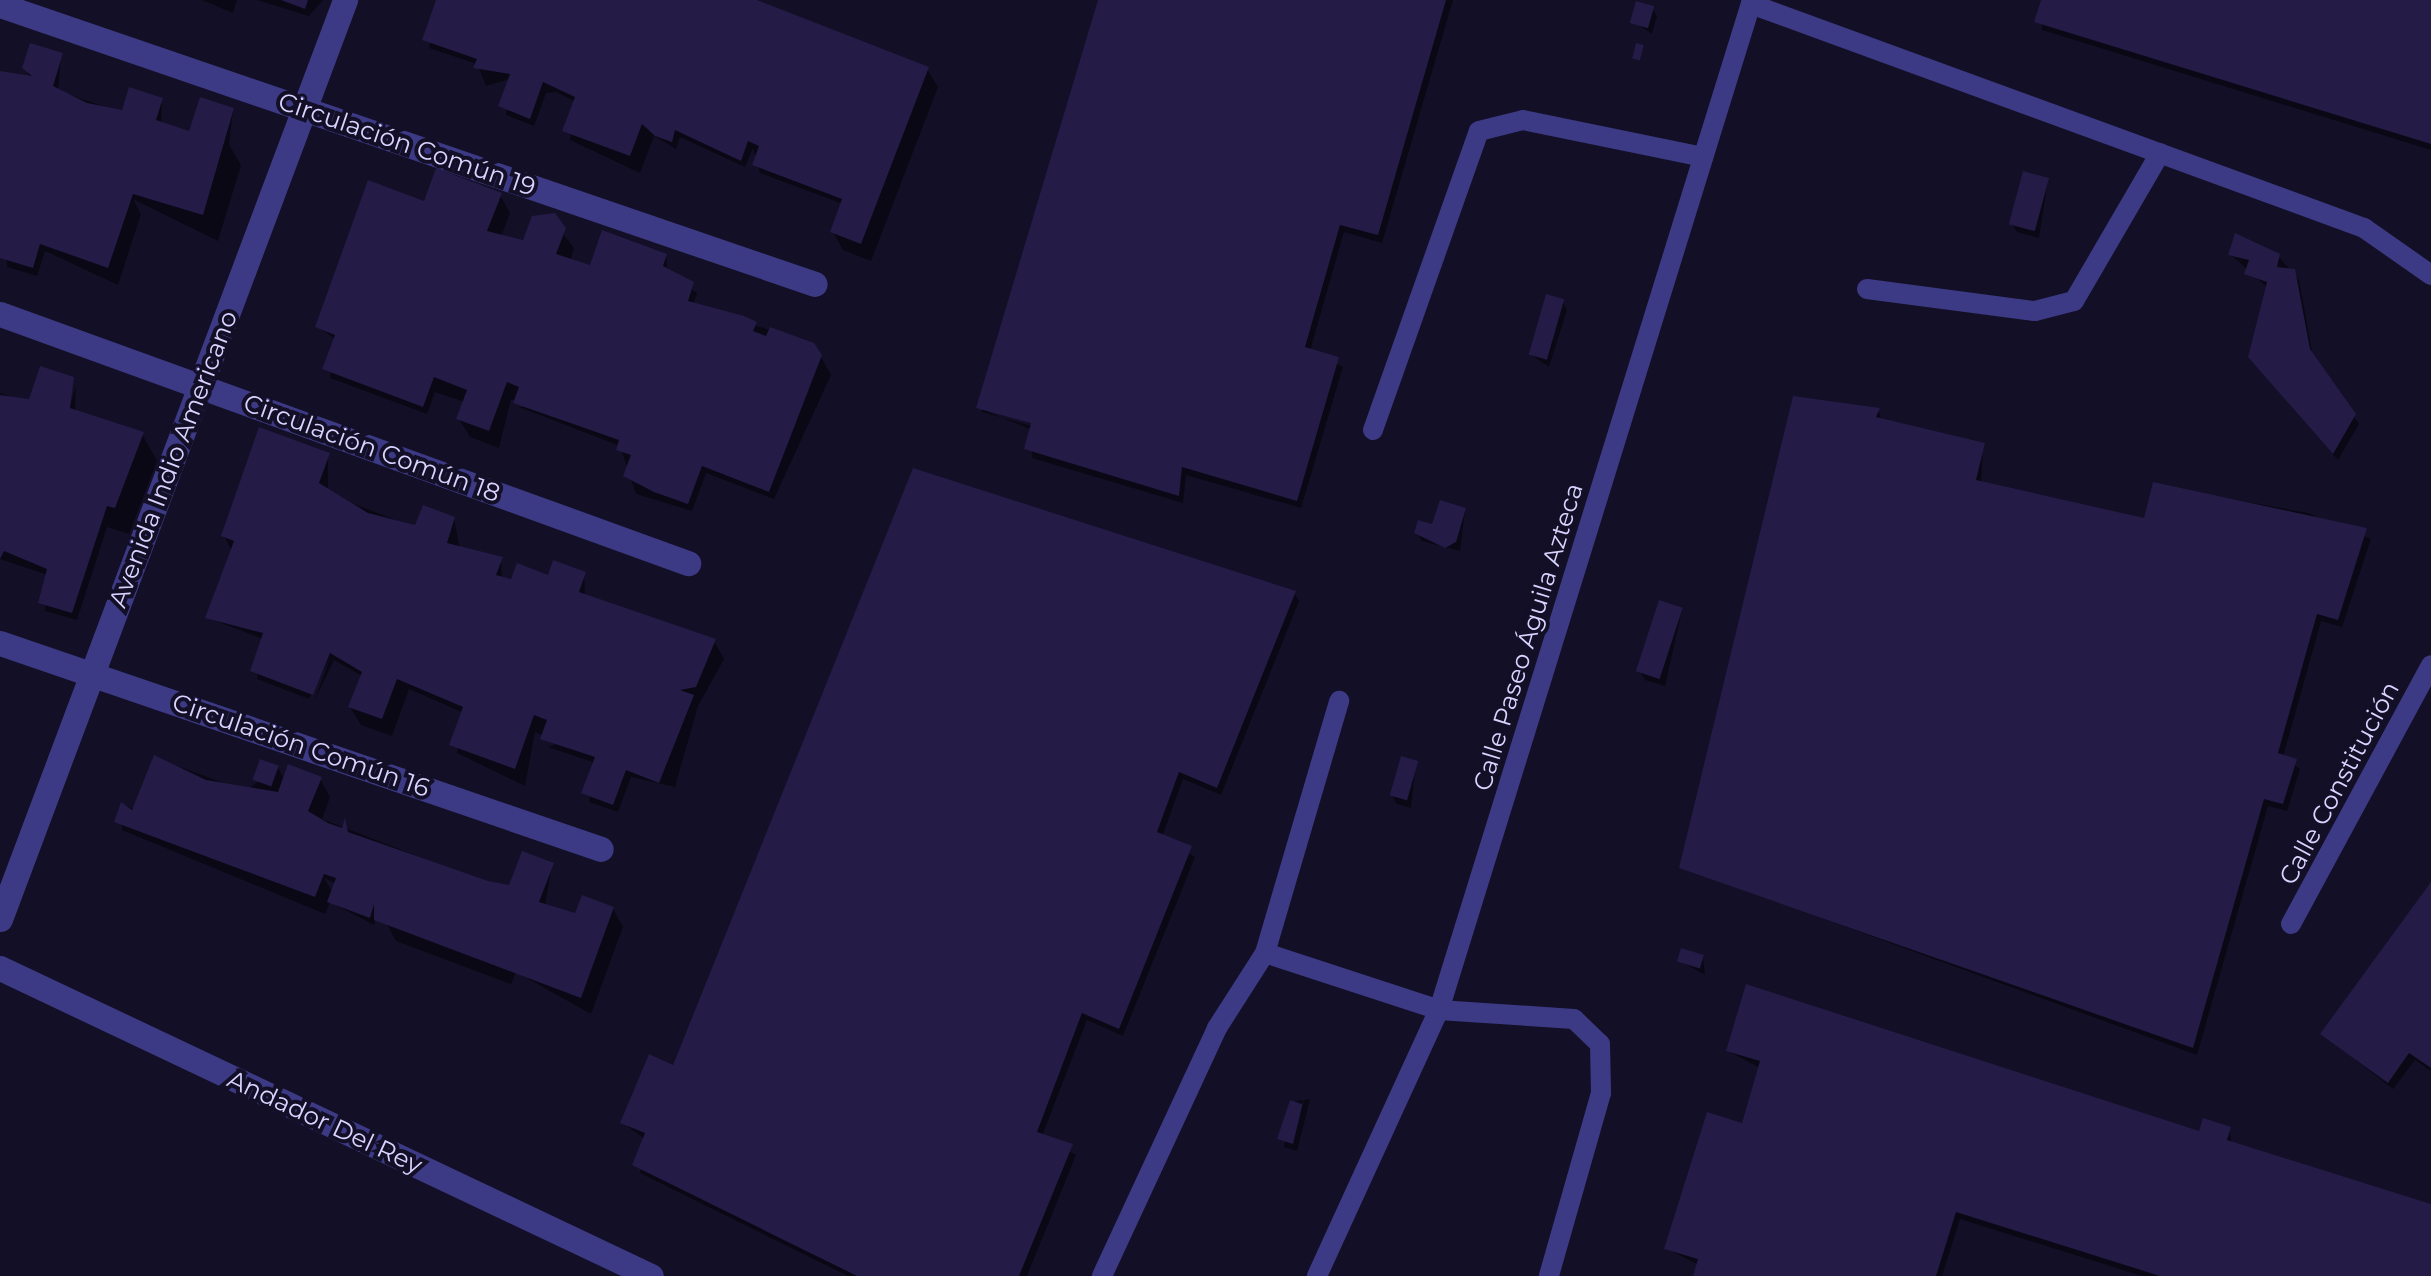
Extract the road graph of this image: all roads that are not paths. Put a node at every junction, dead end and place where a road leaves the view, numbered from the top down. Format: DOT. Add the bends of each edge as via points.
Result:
graph roads {
  1 [pos="345,0"];
  2 [pos="1752,2"];
  3 [pos="0,5"];
  4 [pos="304,109"];
  5 [pos="2160,153"];
  6 [pos="1703,158"];
  7 [pos="2431,275"];
  8 [pos="815,284"];
  9 [pos="1867,289"];
  10 [pos="0,314"];
  11 [pos="200,386"];
  12 [pos="1373,430"];
  13 [pos="688,562"];
  14 [pos="0,643"];
  15 [pos="2431,666"];
  16 [pos="93,672"];
  17 [pos="1339,701"];
  18 [pos="601,849"];
  19 [pos="0,919"];
  20 [pos="2291,924"];
  21 [pos="1265,953"];
  22 [pos="0,968"];
  23 [pos="1439,1010"];
  24 [pos="651,1276"];
  25 [pos="1102,1276"];
  26 [pos="1317,1276"];
  27 [pos="1549,1276"];
  1 -- 4 [label="street, Avenida Indio Americano"];
  2 -- 5 [label="lane"];
  2 -- 6 [label="lane, Calle Paseo Águila Azteca"];
  3 -- 4 [label="street, Circulación Común 19"];
  4 -- 8 [label="street, Circulación Común 19"];
  4 -- 11 [label="street, Avenida Indio Americano"];
  5 -- 7 [label="lane" via="2364,228"];
  5 -- 9 [label="lane" via="2074,301 2034,311"];
  6 -- 12 [label="lane" via="1523,120 1478,131"];
  6 -- 23 [label="lane, Calle Paseo Águila Azteca"];
  10 -- 11 [label="street, Circulación Común 18"];
  11 -- 13 [label="street, Circulación Común 18"];
  11 -- 16 [label="street, Avenida Indio Americano"];
  14 -- 16 [label="street, Circulación Común 16"];
  15 -- 20 [label="lane, Calle Constitución"];
  16 -- 18 [label="street, Circulación Común 16"];
  16 -- 19 [label="street, Avenida Indio Americano"];
  17 -- 21 [label="lane"];
  21 -- 23 [label="lane"];
  21 -- 25 [label="lane" via="1216,1028"];
  22 -- 24 [label="street, Andador Del Rey"];
  23 -- 26 [label="lane, Calle Paseo Águila Azteca"];
  23 -- 27 [label="lane" via="1574,1019 1600,1044 1600,1093"];
}
